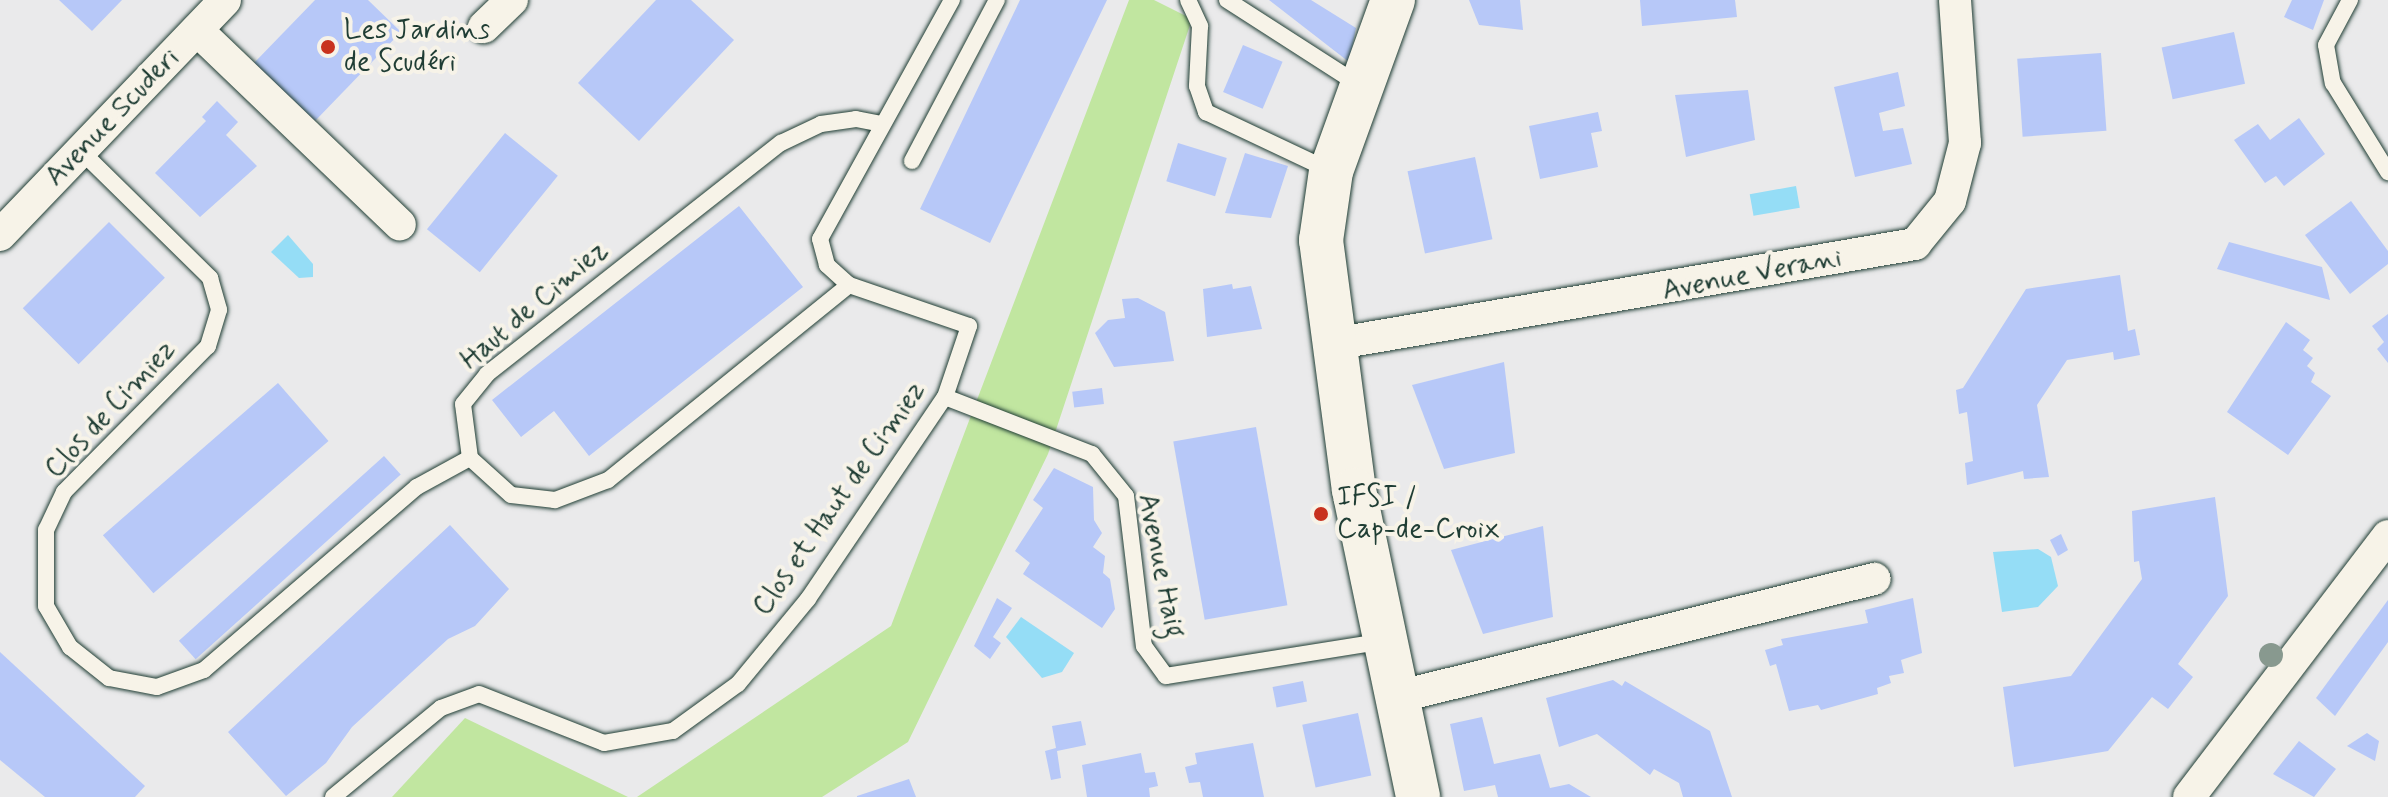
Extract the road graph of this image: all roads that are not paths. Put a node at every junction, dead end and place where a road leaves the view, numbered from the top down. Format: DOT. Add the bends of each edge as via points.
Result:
graph roads {
  1 [pos="225,0"];
  2 [pos="512,0"];
  3 [pos="952,0"];
  4 [pos="997,0"];
  5 [pos="1188,0"];
  6 [pos="1227,0"];
  7 [pos="1393,0"];
  8 [pos="1955,0"];
  9 [pos="2350,0"];
  10 [pos="484,27"];
  11 [pos="197,30"];
  12 [pos="1365,89"];
  13 [pos="881,124"];
  14 [pos="82,152"];
  15 [pos="912,161"];
  16 [pos="1331,171"];
  17 [pos="2388,172"];
  18 [pos="400,225"];
  19 [pos="0,235"];
  20 [pos="849,285"];
  21 [pos="1333,344"];
  22 [pos="945,397"];
  23 [pos="470,458"];
  24 [pos="2388,536"];
  25 [pos="1875,579"];
  26 [pos="1386,641"];
  27 [pos="1397,697"];
  28 [pos="333,797"];
  29 [pos="1418,797"];
  30 [pos="2189,797"];
  1 -- 11 [label="street, Avenue Scuderi"];
  2 -- 10 [label="street"];
  3 -- 13 [label="lane"];
  4 -- 15 [label="lane"];
  5 -- 16 [label="lane" via="1200,26 1197,86 1206,112"];
  6 -- 12 [label="lane"];
  7 -- 12 [label="street"];
  8 -- 21 [label="street, Avenue Verani" via="1965,143 1950,201 1915,244"];
  9 -- 17 [label="lane" via="2326,45 2333,83"];
  11 -- 14 [label="street, Avenue Scuderi"];
  11 -- 18 [label="street"];
  12 -- 16 [label="street"];
  13 -- 20 [label="lane" via="820,239 827,265"];
  13 -- 23 [label="lane, Haut de Cimiez" via="856,119 821,124 781,143 487,374 463,404"];
  14 -- 19 [label="street, Avenue Scuderi"];
  14 -- 23 [label="lane, Clos de Cimiez" via="210,278 219,310 208,346 64,492 46,530 46,606 80,655 109,678 157,687 204,670 417,487"];
  16 -- 21 [label="street" via="1321,240"];
  20 -- 22 [label="lane, Clos et Haut de Cimiez" via="969,326"];
  20 -- 23 [label="lane" via="608,480 555,500 511,495 487,480"];
  21 -- 26 [label="street" via="1354,490"];
  22 -- 26 [label="lane, Avenue Haig" via="1092,454 1118,485 1126,496 1144,646 1166,676"];
  22 -- 28 [label="lane, Clos et Haut de Cimiez" via="798,611 738,684 673,731 604,743 479,694 441,708"];
  24 -- 30 [label="street"];
  25 -- 27 [label="street"];
  26 -- 27 [label="street"];
  27 -- 29 [label="street"];
}
